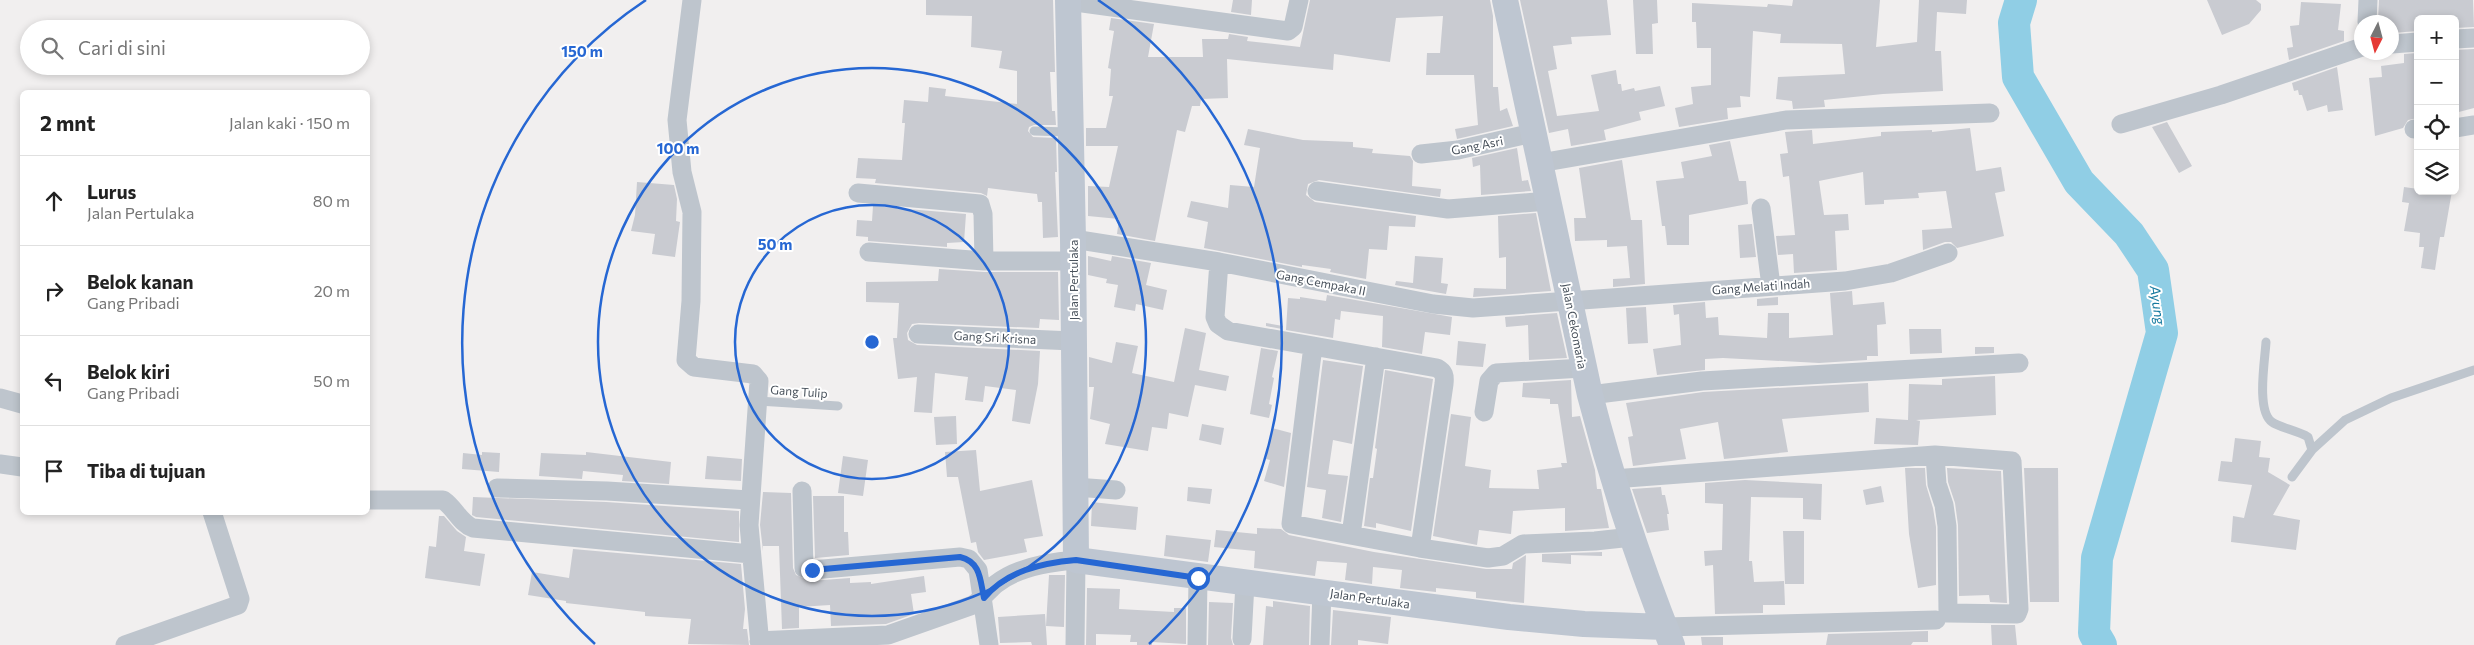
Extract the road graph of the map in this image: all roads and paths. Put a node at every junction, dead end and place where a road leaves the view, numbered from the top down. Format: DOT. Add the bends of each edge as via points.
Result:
graph roads {
  1 [pos="692,0"];
  2 [pos="1068,0"];
  3 [pos="1299,0"];
  4 [pos="1505,0"];
  5 [pos="2368,0"];
  6 [pos="2367,15"];
  7 [pos="2474,38"];
  8 [pos="2459,39"];
  9 [pos="2414,42"];
  10 [pos="2399,43"];
  11 [pos="2354,51"];
  12 [pos="1990,113"];
  13 [pos="2121,124"];
  14 [pos="2474,125"];
  15 [pos="2459,127"];
  16 [pos="1034,131"];
  17 [pos="1071,132"];
  18 [pos="1533,133"];
  19 [pos="1420,154"];
  20 [pos="1540,163"];
  21 [pos="1317,191"];
  22 [pos="858,193"];
  23 [pos="1548,201"];
  24 [pos="1761,208"];
  25 [pos="1073,250"];
  26 [pos="870,252"];
  27 [pos="1948,253"];
  28 [pos="984,261"];
  29 [pos="1219,262"];
  30 [pos="1770,286"];
  31 [pos="1570,299"];
  32 [pos="918,334"];
  33 [pos="1073,341"];
  34 [pos="2266,342"];
  35 [pos="1313,346"];
  36 [pos="1376,357"];
  37 [pos="2019,363"];
  38 [pos="1583,368"];
  39 [pos="2474,370"];
  40 [pos="1590,395"];
  41 [pos="0,398"];
  42 [pos="758,401"];
  43 [pos="20,403"];
  44 [pos="838,406"];
  45 [pos="1484,412"];
  46 [pos="2312,450"];
  47 [pos="1935,455"];
  48 [pos="0,464"];
  49 [pos="20,467"];
  50 [pos="2292,477"];
  51 [pos="1613,480"];
  52 [pos="1075,487"];
  53 [pos="496,488"];
  54 [pos="1116,490"];
  55 [pos="802,491"];
  56 [pos="370,500"];
  57 [pos="749,500"];
  58 [pos="213,515"];
  59 [pos="1351,535"];
  60 [pos="1632,537"];
  61 [pos="1420,548"];
  62 [pos="751,554"];
  63 [pos="1076,560"];
  64 [pos="1198,578"];
  65 [pos="1245,583"];
  66 [pos="1322,592"];
  67 [pos="984,598"];
  68 [pos="1936,620"];
  69 [pos="1668,636"];
  70 [pos="1242,639"];
  71 [pos="760,643"];
  72 [pos="125,645"];
  73 [pos="989,645"];
  74 [pos="1075,645"];
  75 [pos="1197,645"];
  76 [pos="1320,645"];
  1 -- 42 [label="street" via="677,120 682,172 692,212 691,301 686,360 694,367 753,374 759,384"];
  2 -- 3 [label="street" via="1288,31 1293,27"];
  2 -- 17 [label="street, Jalan Pertulaka"];
  4 -- 18 [label="street, Jalan Cekomaria"];
  5 -- 6 [label="street"];
  7 -- 8 [label="street"];
  9 -- 10 [label="street"];
  11 -- 13 [label="street"];
  12 -- 20 [label="street" via="1786,120"];
  14 -- 15 [label="street"];
  16 -- 17 [label="lane"];
  17 -- 25 [label="street, Jalan Pertulaka"];
  18 -- 19 [label="street, Gang Asri" via="1458,150"];
  18 -- 20 [label="street, Jalan Cekomaria"];
  20 -- 23 [label="street, Jalan Cekomaria"];
  21 -- 23 [label="street" via="1448,209"];
  22 -- 28 [label="street" via="980,204"];
  23 -- 31 [label="street, Jalan Cekomaria"];
  24 -- 30 [label="street"];
  25 -- 28 [label="street, Gang Cempaka II"];
  25 -- 29 [label="street, Gang Cempaka II"];
  25 -- 33 [label="street, Jalan Pertulaka"];
  26 -- 28 [label="street, Gang Cempaka II"];
  27 -- 30 [label="street, Gang Melati Indah" via="1891,273 1845,281"];
  29 -- 31 [label="street, Gang Cempaka II" via="1433,304 1473,308"];
  29 -- 35 [label="street" via="1215,317 1218,324 1228,331"];
  30 -- 31 [label="street, Gang Melati Indah"];
  31 -- 38 [label="street, Jalan Cekomaria"];
  32 -- 33 [label="street, Gang Sri Krisna"];
  33 -- 52 [label="street, Jalan Pertulaka"];
  34 -- 46 [label="lane" via="2265,412 2272,422 2308,437"];
  35 -- 36 [label="street"];
  35 -- 59 [label="street" via="1290,523"];
  36 -- 59 [label="street"];
  36 -- 61 [label="street" via="1437,368 1445,376"];
  37 -- 40 [label="street" via="1702,381"];
  38 -- 40 [label="street, Jalan Cekomaria"];
  38 -- 45 [label="street" via="1496,374 1489,381"];
  39 -- 46 [label="lane" via="2390,398 2345,420"];
  40 -- 51 [label="street, Jalan Cekomaria"];
  41 -- 43 [label="street"];
  42 -- 44 [label="lane, Gang Tulip"];
  42 -- 57 [label="street"];
  46 -- 50 [label="lane"];
  47 -- 47 [label="street" via="2013,461 2017,614 1948,613 1947,526 1937,484"];
  47 -- 51 [label="street"];
  48 -- 49 [label="street"];
  51 -- 60 [label="street, Jalan Cekomaria"];
  52 -- 54 [label="street"];
  52 -- 63 [label="street, Jalan Pertulaka"];
  53 -- 57 [label="street"];
  55 -- 67 [label="street" via="804,568 812,570 960,557 969,559 978,570"];
  56 -- 62 [label="street" via="443,500 452,506 467,526 473,528"];
  57 -- 62 [label="street"];
  58 -- 72 [label="street" via="240,599 238,605"];
  59 -- 61 [label="street"];
  60 -- 61 [label="street" via="1595,542 1523,544 1503,556 1488,558"];
  60 -- 69 [label="street, Jalan Cekomaria"];
  62 -- 71 [label="street"];
  63 -- 64 [label="street, Jalan Pertulaka"];
  63 -- 67 [label="street, Jalan Pertulaka" via="1014,574 996,584"];
  63 -- 74 [label="street"];
  64 -- 65 [label="street, Jalan Pertulaka"];
  64 -- 75 [label="street"];
  65 -- 66 [label="street, Jalan Pertulaka"];
  65 -- 70 [label="street"];
  66 -- 69 [label="street, Jalan Pertulaka"];
  66 -- 76 [label="street"];
  67 -- 71 [label="street, Jalan Pertulaka" via="947,616 888,635"];
  67 -- 73 [label="street"];
  68 -- 69 [label="street"];
}
